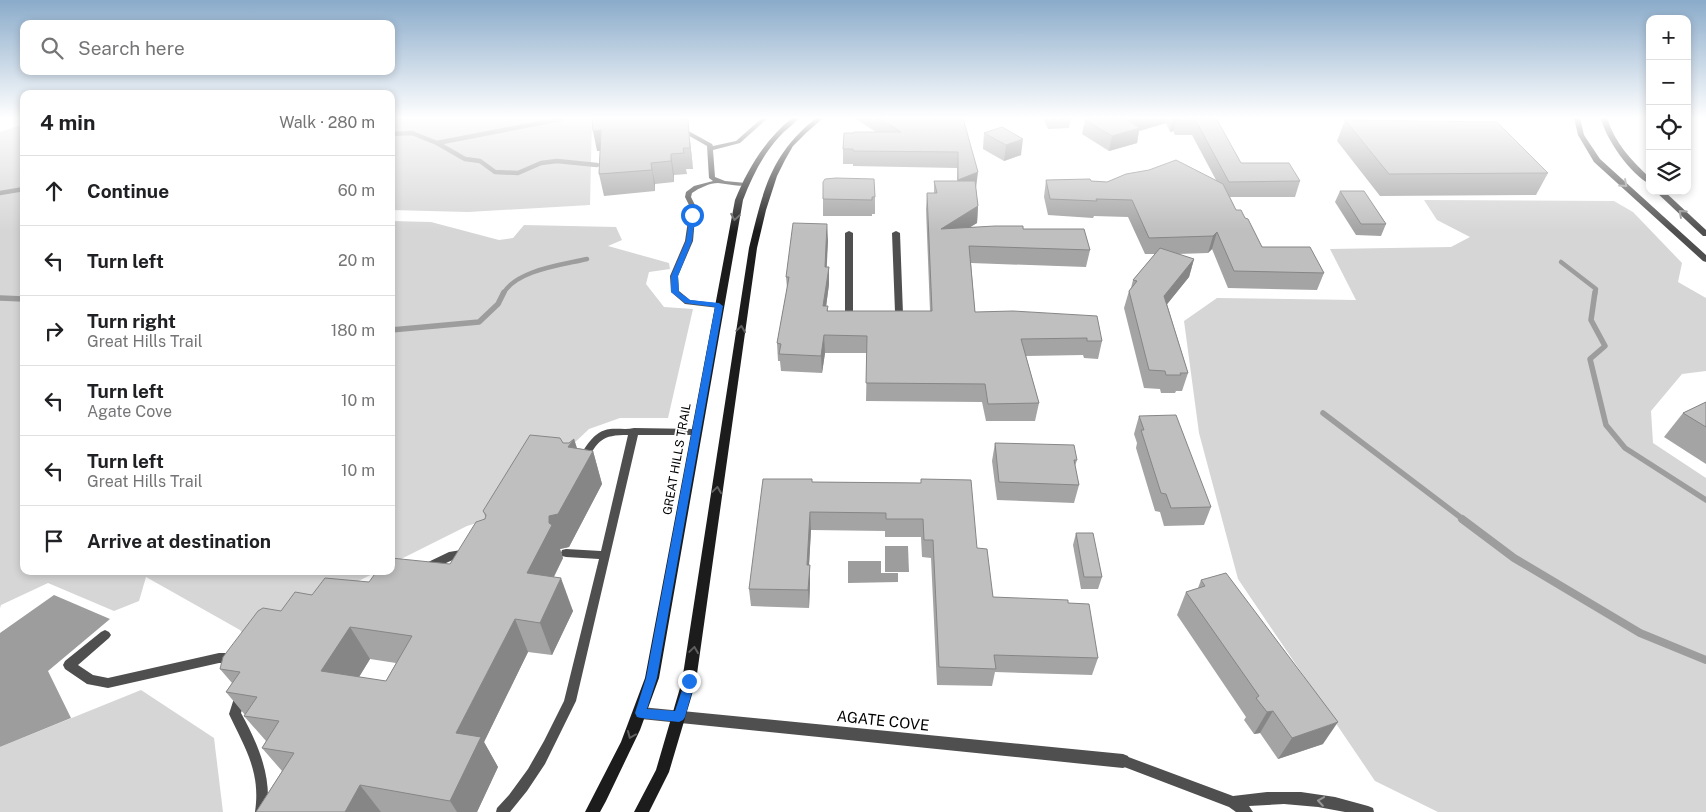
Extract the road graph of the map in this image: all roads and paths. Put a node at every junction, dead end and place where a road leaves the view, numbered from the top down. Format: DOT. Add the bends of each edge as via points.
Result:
graph roads {
  1 [pos="710,156"];
  2 [pos="759,156"];
  3 [pos="782,156"];
  4 [pos="1594,156"];
  5 [pos="1624,156"];
  6 [pos="1646,178"];
  7 [pos="720,181"];
  8 [pos="744,184"];
  9 [pos="1663,195"];
  10 [pos="849,233"];
  11 [pos="896,233"];
  12 [pos="1706,234"];
  13 [pos="1706,258"];
  14 [pos="719,306"];
  15 [pos="865,313"];
  16 [pos="882,314"];
  17 [pos="634,431"];
  18 [pos="696,432"];
  19 [pos="576,472"];
  20 [pos="479,552"];
  21 [pos="566,553"];
  22 [pos="605,555"];
  23 [pos="420,571"];
  24 [pos="106,634"];
  25 [pos="244,658"];
  26 [pos="243,687"];
  27 [pos="641,713"];
  28 [pos="679,717"];
  29 [pos="1122,761"];
  30 [pos="1233,802"];
  31 [pos="261,812"];
  32 [pos="502,812"];
  33 [pos="592,812"];
  34 [pos="641,812"];
  35 [pos="1247,812"];
  36 [pos="1368,812"];
  1 -- 7 [label="lane" via="712,178"];
  2 -- 8 [label="street, GREAT HILLS TRAIL"];
  28 -- 3 [label="street, one-way" via="689,681 753,248 771,178"];
  4 -- 13 [label="street, one-way"];
  5 -- 6 [label="street"];
  7 -- 8 [label="lane"];
  7 -- 14 [label="lane" via="689,192 693,207 689,241 674,276 675,292 688,302"];
  8 -- 14 [label="street, GREAT HILLS TRAIL, one-way" via="738,200"];
  12 -- 9 [label="street, one-way"];
  10 -- 15 [label="lane" via="848,313"];
  11 -- 16 [label="lane" via="899,314"];
  14 -- 18 [label="street, GREAT HILLS TRAIL"];
  17 -- 18 [label="lane"];
  17 -- 19 [label="lane" via="600,435 591,444"];
  17 -- 22 [label="lane"];
  18 -- 27 [label="street, GREAT HILLS TRAIL" via="652,678"];
  20 -- 23 [label="lane" via="453,555"];
  21 -- 22 [label="lane"];
  22 -- 32 [label="lane" via="570,701 541,758 518,795"];
  24 -- 25 [label="lane" via="69,665 92,680 108,683 219,658"];
  26 -- 31 [label="lane" via="236,714 260,773"];
  27 -- 28 [label="street, AGATE COVE"];
  27 -- 33 [label="street, GREAT HILLS TRAIL, one-way" via="617,768"];
  28 -- 29 [label="street, AGATE COVE"];
  28 -- 34 [label="street" via="662,772"];
  29 -- 30 [label="lane"];
  30 -- 35 [label="lane"];
  36 -- 30 [label="lane, one-way" via="1346,805 1295,798 1260,797"];
}
